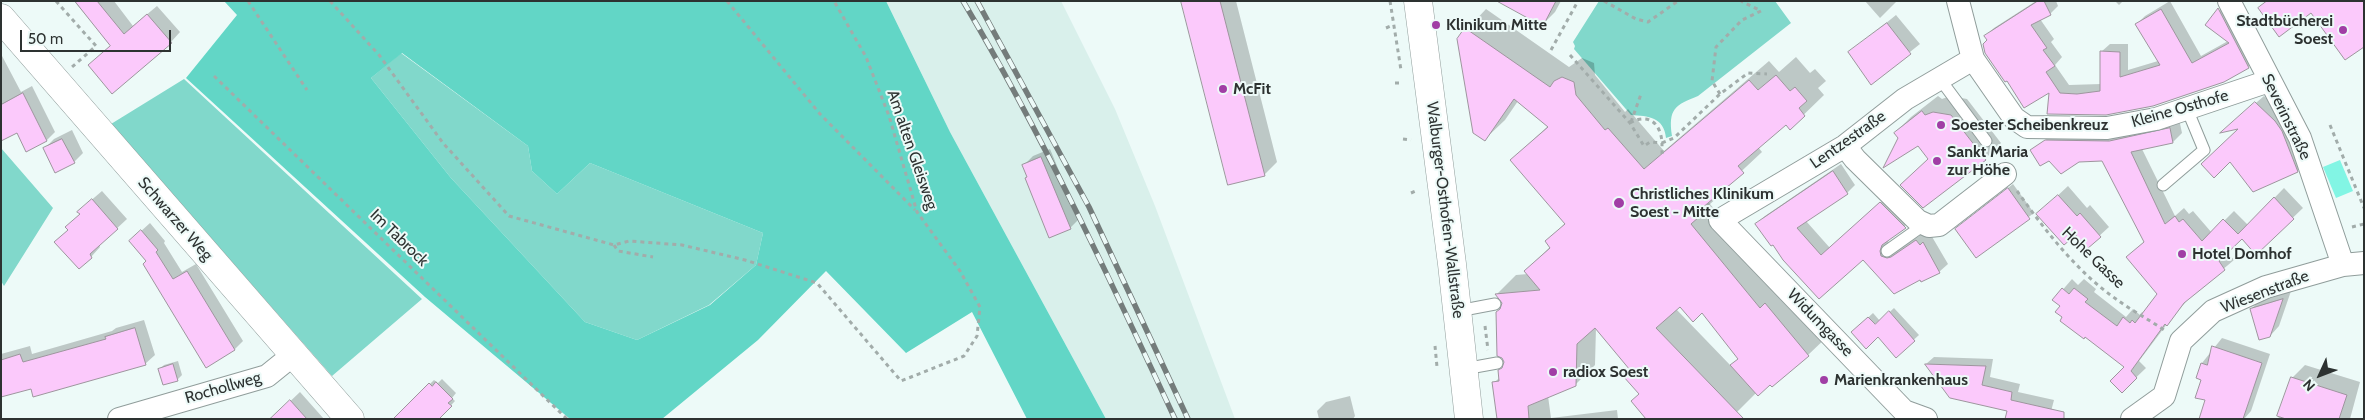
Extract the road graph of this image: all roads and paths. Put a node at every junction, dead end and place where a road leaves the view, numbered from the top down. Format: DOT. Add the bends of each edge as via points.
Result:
graph roads {
  1 [pos="56,1"];
  2 [pos="248,1"];
  3 [pos="330,1"];
  4 [pos="727,1"];
  5 [pos="834,1"];
  6 [pos="1418,1"];
  7 [pos="1578,1"];
  8 [pos="1604,1"];
  9 [pos="1678,1"];
  10 [pos="1741,1"];
  11 [pos="1958,1"];
  12 [pos="2229,1"];
  13 [pos="1,18"];
  14 [pos="1393,25"];
  15 [pos="1386,28"];
  16 [pos="1551,50"];
  17 [pos="1570,55"];
  18 [pos="1974,59"];
  19 [pos="1767,74"];
  20 [pos="214,76"];
  21 [pos="1940,79"];
  22 [pos="56,81"];
  23 [pos="2269,81"];
  24 [pos="1395,83"];
  25 [pos="1403,84"];
  26 [pos="307,90"];
  27 [pos="1641,94"];
  28 [pos="1720,94"];
  29 [pos="2187,109"];
  30 [pos="1630,123"];
  31 [pos="2330,125"];
  32 [pos="1403,139"];
  33 [pos="1411,140"];
  34 [pos="1986,141"];
  35 [pos="1662,143"];
  36 [pos="1845,146"];
  37 [pos="1662,154"];
  38 [pos="2005,174"];
  39 [pos="2163,185"];
  40 [pos="1418,190"];
  41 [pos="1411,192"];
  42 [pos="2364,208"];
  43 [pos="917,212"];
  44 [pos="1720,220"];
  45 [pos="1925,224"];
  46 [pos="614,246"];
  47 [pos="1887,251"];
  48 [pos="653,258"];
  49 [pos="2353,264"];
  50 [pos="1495,304"];
  51 [pos="1458,310"];
  52 [pos="2181,341"];
  53 [pos="293,355"];
  54 [pos="1498,362"];
  55 [pos="1464,369"];
  56 [pos="1899,415"];
  57 [pos="2134,418"];
  58 [pos="119,419"];
  59 [pos="350,419"];
  60 [pos="567,419"];
  61 [pos="1469,419"];
  62 [pos="1926,419"];
  1 -- 22 [label="path" via="96,46"];
  2 -- 26 [label="path"];
  3 -- 46 [label="path" via="379,55 443,143 509,216"];
  4 -- 43 [label="path" via="820,114"];
  5 -- 43 [label="path, Am alten Gleisweg" via="866,57 886,108"];
  6 -- 51 [label="street, Walburger-Osthofen-Wallstraße"];
  7 -- 16 [label="path"];
  8 -- 9 [label="path" via="1648,22"];
  10 -- 28 [label="path" via="1761,11 1742,20 1716,47 1712,81"];
  11 -- 18 [label="street, Kleine Osthofe"];
  12 -- 23 [label="street, Severinstraße"];
  13 -- 22 [label="street, Schwarzer Weg"];
  14 -- 15 [label="path"];
  17 -- 30 [label="path"];
  18 -- 21 [label="street, Lentzestraße"];
  18 -- 29 [label="street, Kleine Osthofe" via="2014,118 2028,127 2107,128 2156,119"];
  19 -- 28 [label="path" via="1748,73"];
  20 -- 60 [label="path, Im Tabrock"];
  21 -- 34 [label="lane"];
  21 -- 36 [label="street, Lentzestraße" via="1905,99"];
  22 -- 53 [label="street, Schwarzer Weg"];
  23 -- 29 [label="street, Kleine Osthofe"];
  23 -- 49 [label="street, Severinstraße" via="2300,138"];
  24 -- 25 [label="path"];
  27 -- 30 [label="path"];
  28 -- 35 [label="path" via="1674,138"];
  29 -- 39 [label="lane" via="2204,150"];
  30 -- 35 [label="path" via="1644,146 1650,142"];
  30 -- 35 [label="path" via="1648,119 1657,125"];
  31 -- 42 [label="path"];
  32 -- 33 [label="path"];
  35 -- 37 [label="path"];
  36 -- 44 [label="street, Lentzestraße"];
  36 -- 45 [label="street" via="1894,198"];
  38 -- 45 [label="street" via="1939,225"];
  38 -- 52 [label="path, Hohe Gasse" via="2036,217 2089,277 2114,298"];
  40 -- 41 [label="path"];
  43 -- 46 [label="path, Am alten Gleisweg" via="960,271 980,307 977,336 964,356 901,381 817,284 745,260 682,245 629,241"];
  44 -- 56 [label="street, Widumgasse"];
  45 -- 47 [label="lane"];
  46 -- 48 [label="path" via="618,251"];
  49 -- 52 [label="street, Wiesenstraße" via="2266,288 2213,311"];
  50 -- 51 [label="lane"];
  51 -- 55 [label="street, Walburger-Osthofen-Wallstraße"];
  52 -- 57 [label="street, Wiesenstraße" via="2164,396"];
  53 -- 58 [label="street, Rochollweg" via="267,376"];
  53 -- 59 [label="street, Schwarzer Weg"];
  54 -- 55 [label="lane"];
  55 -- 61 [label="street, Walburger-Osthofen-Wallstraße"];
  56 -- 62 [label="street, Widumgasse"];
}
